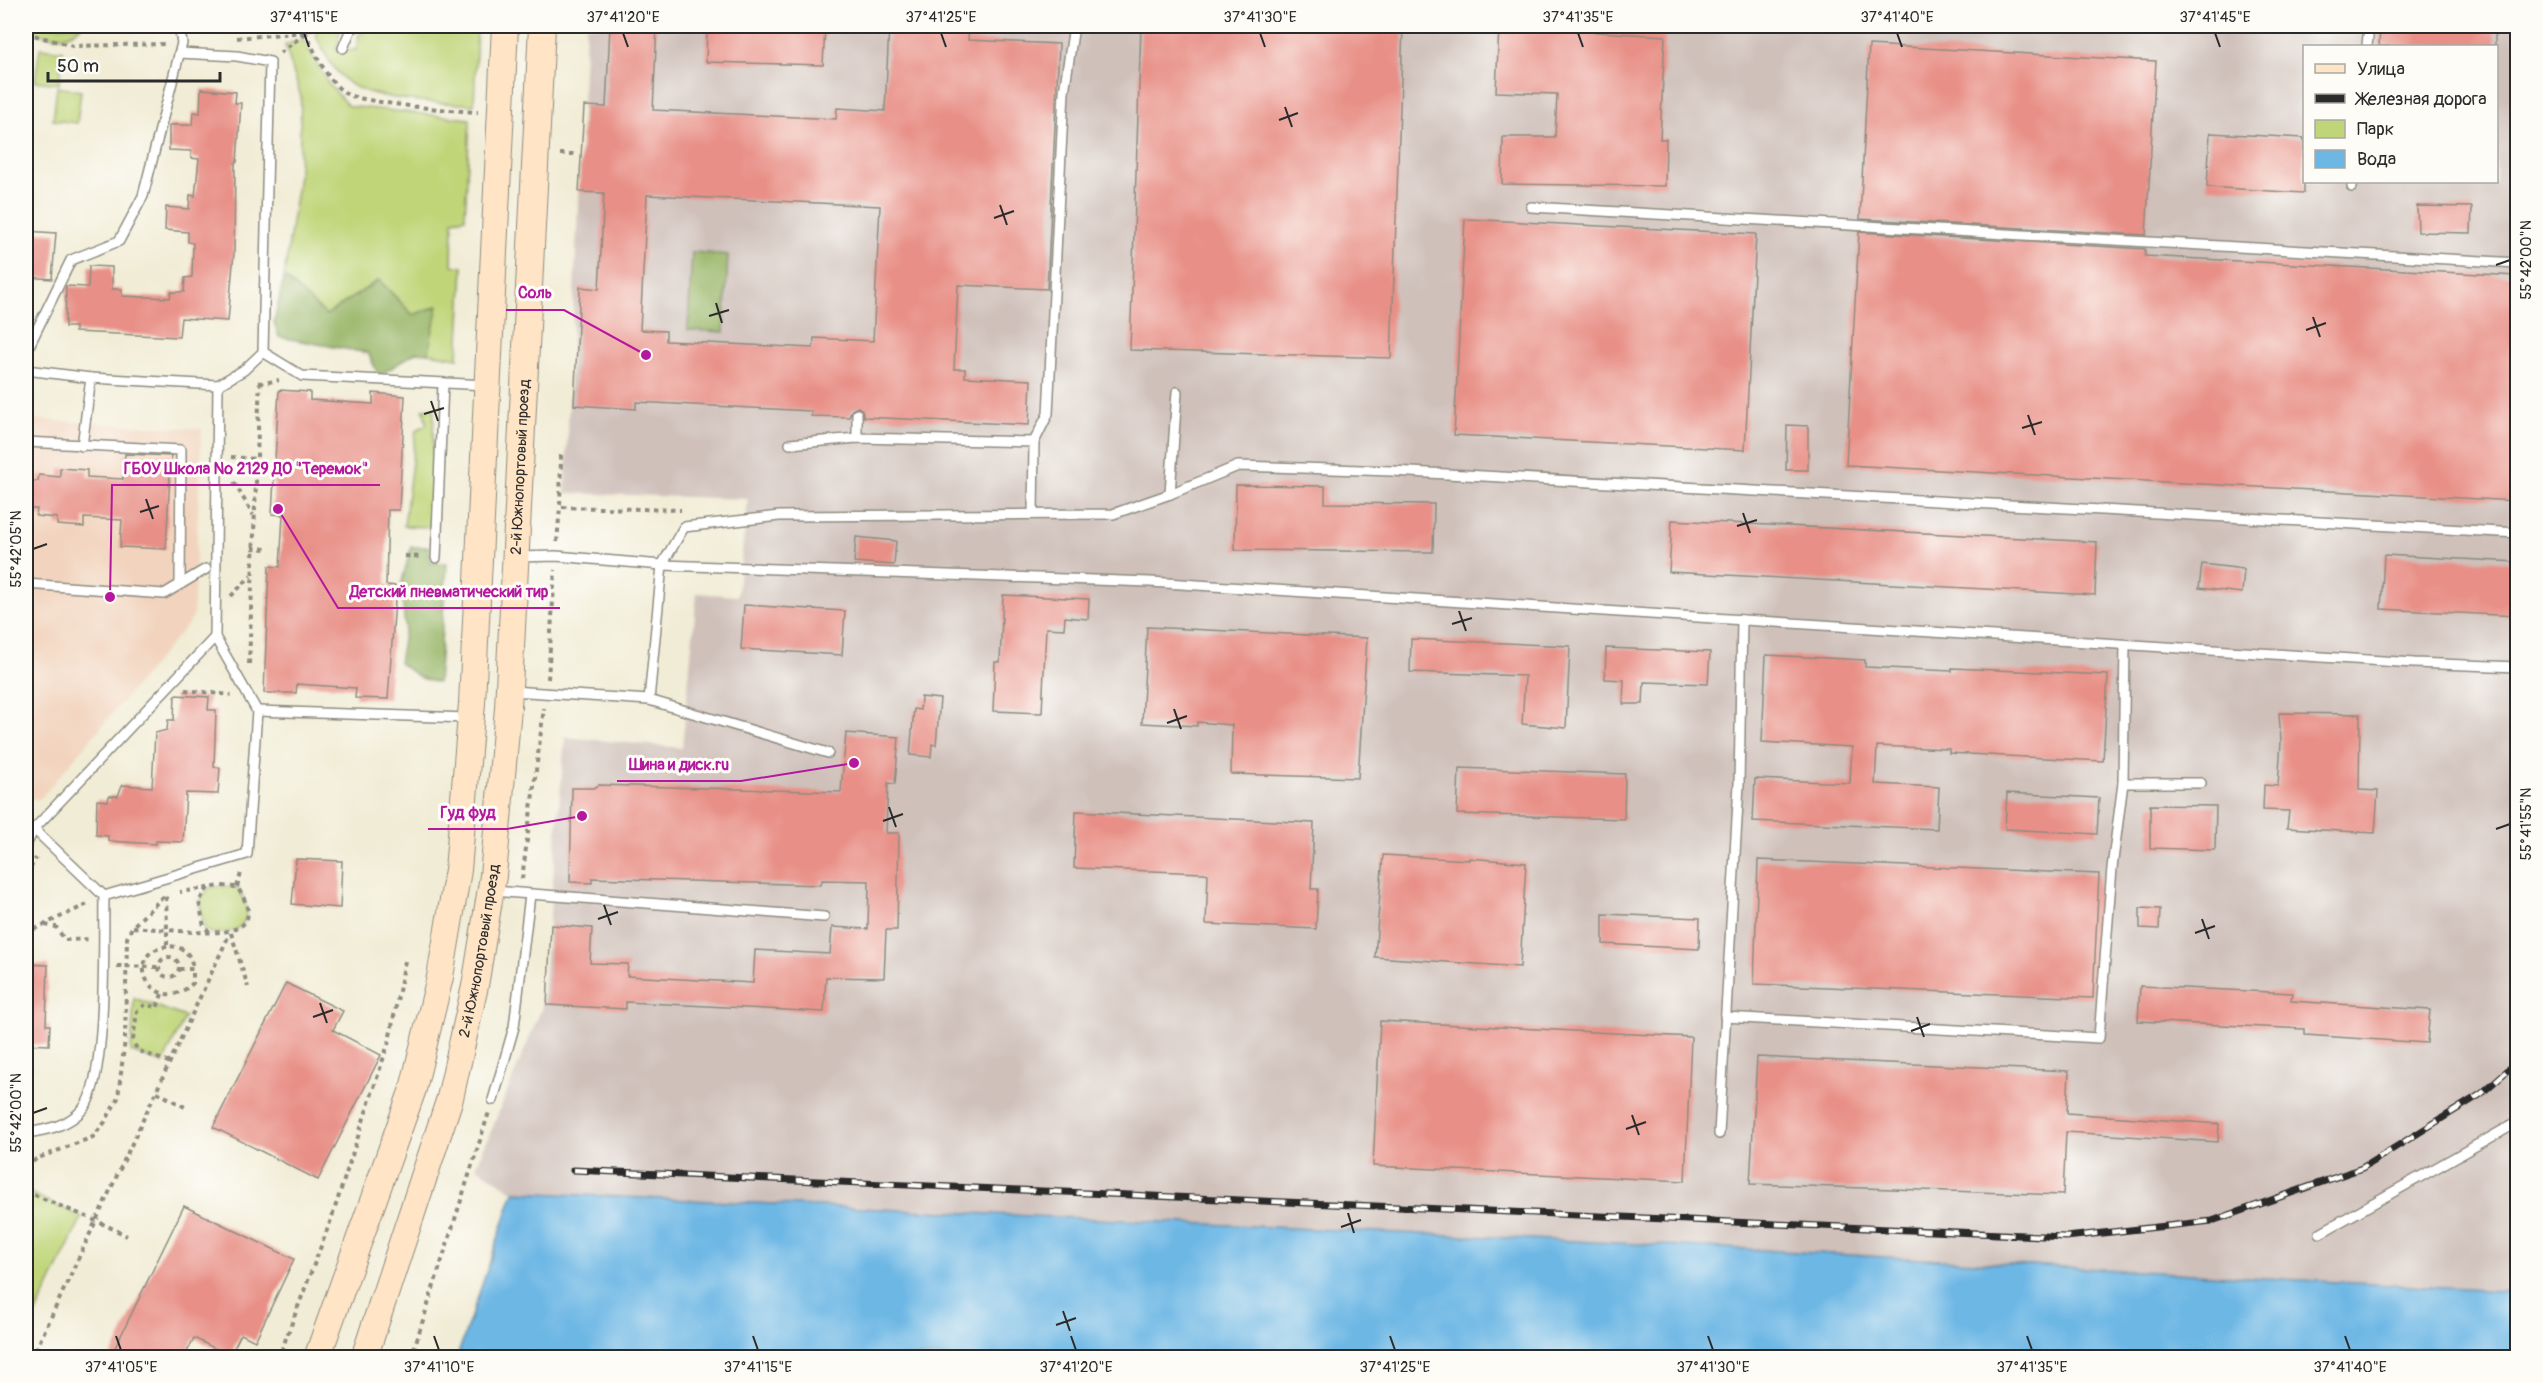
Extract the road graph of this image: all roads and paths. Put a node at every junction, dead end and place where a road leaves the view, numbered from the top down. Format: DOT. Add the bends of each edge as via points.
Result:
graph roads {
  1 [pos="179,26"];
  2 [pos="315,26"];
  3 [pos="357,26"];
  4 [pos="506,26"];
  5 [pos="542,26"];
  6 [pos="1074,26"];
  7 [pos="2369,26"];
  8 [pos="305,32"];
  9 [pos="2367,45"];
  10 [pos="343,48"];
  11 [pos="179,53"];
  12 [pos="281,53"];
  13 [pos="471,111"];
  14 [pos="559,154"];
  15 [pos="574,154"];
  16 [pos="1531,207"];
  17 [pos="2517,263"];
  18 [pos="26,352"];
  19 [pos="263,352"];
  20 [pos="26,370"];
  21 [pos="260,374"];
  22 [pos="91,378"];
  23 [pos="443,383"];
  24 [pos="218,385"];
  25 [pos="487,385"];
  26 [pos="1177,392"];
  27 [pos="857,414"];
  28 [pos="856,438"];
  29 [pos="26,442"];
  30 [pos="1034,442"];
  31 [pos="790,444"];
  32 [pos="82,446"];
  33 [pos="218,456"];
  34 [pos="561,456"];
  35 [pos="256,459"];
  36 [pos="1170,494"];
  37 [pos="560,507"];
  38 [pos="1034,514"];
  39 [pos="253,516"];
  40 [pos="559,523"];
  41 [pos="684,527"];
  42 [pos="2517,533"];
  43 [pos="252,548"];
  44 [pos="267,549"];
  45 [pos="515,557"];
  46 [pos="436,558"];
  47 [pos="662,565"];
  48 [pos="206,569"];
  49 [pos="26,584"];
  50 [pos="180,585"];
  51 [pos="554,587"];
  52 [pos="1742,620"];
  53 [pos="216,637"];
  54 [pos="2125,645"];
  55 [pos="549,660"];
  56 [pos="2517,667"];
  57 [pos="509,691"];
  58 [pos="248,697"];
  59 [pos="649,700"];
  60 [pos="257,711"];
  61 [pos="471,718"];
  62 [pos="543,718"];
  63 [pos="828,753"];
  64 [pos="2123,783"];
  65 [pos="2201,783"];
  66 [pos="34,829"];
  67 [pos="26,845"];
  68 [pos="244,863"];
  69 [pos="524,869"];
  70 [pos="237,887"];
  71 [pos="209,888"];
  72 [pos="491,891"];
  73 [pos="166,894"];
  74 [pos="530,895"];
  75 [pos="104,896"];
  76 [pos="824,917"];
  77 [pos="44,924"];
  78 [pos="132,927"];
  79 [pos="167,930"];
  80 [pos="231,932"];
  81 [pos="26,933"];
  82 [pos="211,933"];
  83 [pos="103,939"];
  84 [pos="167,946"];
  85 [pos="405,961"];
  86 [pos="127,966"];
  87 [pos="145,966"];
  88 [pos="158,967"];
  89 [pos="179,969"];
  90 [pos="193,969"];
  91 [pos="248,987"];
  92 [pos="162,994"];
  93 [pos="1725,1017"];
  94 [pos="133,1040"];
  95 [pos="171,1062"];
  96 [pos="157,1092"];
  97 [pos="493,1100"];
  98 [pos="185,1107"];
  99 [pos="2517,1122"];
  100 [pos="26,1133"];
  101 [pos="1719,1134"];
  102 [pos="26,1191"];
  103 [pos="95,1219"];
  104 [pos="2319,1233"];
  105 [pos="127,1236"];
  106 [pos="320,1351"];
  107 [pos="32,1358"];
  108 [pos="276,1358"];
  109 [pos="364,1358"];
  110 [pos="411,1358"];
  1 -- 11 [label="lane"];
  2 -- 8 [label="path"];
  3 -- 10 [label="lane" via="351,29"];
  4 -- 25 [label="main road"];
  5 -- 45 [label="main road, 2-й Южнопортовый проезд"];
  6 -- 30 [label="lane" via="1064,92 1048,414"];
  7 -- 9 [label="lane"];
  8 -- 12 [label="path"];
  8 -- 13 [label="path" via="331,79 346,94 374,101"];
  11 -- 18 [label="lane" via="143,196 119,241 71,260"];
  11 -- 19 [label="lane" via="270,62"];
  14 -- 15 [label="path"];
  16 -- 17 [label="lane"];
  19 -- 23 [label="lane" via="302,376"];
  19 -- 24 [label="lane" via="244,370"];
  20 -- 22 [label="lane"];
  21 -- 35 [label="path"];
  22 -- 24 [label="lane"];
  22 -- 32 [label="lane"];
  23 -- 25 [label="lane"];
  23 -- 46 [label="lane"];
  24 -- 33 [label="lane"];
  25 -- 61 [label="main road"];
  26 -- 36 [label="lane"];
  27 -- 28 [label="lane"];
  28 -- 30 [label="lane"];
  28 -- 31 [label="lane"];
  29 -- 32 [label="lane"];
  30 -- 38 [label="lane"];
  32 -- 50 [label="lane" via="181,450"];
  33 -- 35 [label="path"];
  33 -- 39 [label="path"];
  33 -- 53 [label="lane"];
  34 -- 37 [label="path"];
  35 -- 39 [label="path"];
  36 -- 38 [label="lane" via="1113,514"];
  36 -- 42 [label="lane" via="1238,466 1250,466"];
  37 -- 40 [label="path"];
  37 -- 41 [label="path" via="683,510"];
  38 -- 41 [label="lane" via="779,516"];
  39 -- 43 [label="path"];
  41 -- 47 [label="lane"];
  43 -- 44 [label="path"];
  43 -- 58 [label="path"];
  45 -- 47 [label="lane" via="556,556"];
  45 -- 57 [label="main road, 2-й Южнопортовый проезд"];
  47 -- 52 [label="lane" via="1150,582"];
  47 -- 59 [label="lane"];
  48 -- 50 [label="lane"];
  49 -- 50 [label="lane" via="164,594"];
  51 -- 55 [label="path"];
  52 -- 54 [label="lane"];
  52 -- 93 [label="lane" via="1738,784"];
  53 -- 58 [label="lane"];
  53 -- 66 [label="lane"];
  54 -- 56 [label="lane"];
  54 -- 64 [label="lane"];
  57 -- 59 [label="lane"];
  57 -- 72 [label="main road, 2-й Южнопортовый проезд"];
  58 -- 60 [label="lane"];
  59 -- 63 [label="lane"];
  60 -- 61 [label="lane"];
  60 -- 75 [label="lane" via="247,854"];
  61 -- 106 [label="main road" via="450,922 430,1023 413,1089"];
  62 -- 69 [label="path"];
  64 -- 65 [label="lane"];
  64 -- 93 [label="lane" via="2099,1038"];
  66 -- 67 [label="lane"];
  66 -- 75 [label="lane"];
  68 -- 70 [label="path"];
  70 -- 71 [label="path"];
  70 -- 80 [label="path" via="248,912 243,925"];
  71 -- 73 [label="path"];
  71 -- 82 [label="path" via="199,901 204,927"];
  72 -- 74 [label="lane"];
  72 -- 109 [label="main road, 2-й Южнопортовый проезд" via="450,1098"];
  73 -- 78 [label="path"];
  73 -- 79 [label="path"];
  74 -- 76 [label="lane"];
  74 -- 97 [label="lane" via="513,1027"];
  75 -- 77 [label="path"];
  75 -- 83 [label="lane"];
  77 -- 81 [label="path"];
  77 -- 83 [label="path" via="56,927 65,940"];
  78 -- 79 [label="path"];
  78 -- 86 [label="path" via="127,938"];
  79 -- 82 [label="path"];
  79 -- 84 [label="path"];
  80 -- 82 [label="path"];
  80 -- 91 [label="path"];
  80 -- 95 [label="path"];
  83 -- 100 [label="lane" via="102,1022 92,1095 70,1121"];
  84 -- 87 [label="path" via="154,950"];
  84 -- 90 [label="path" via="187,951"];
  85 -- 108 [label="path" via="389,1041 330,1216"];
  86 -- 87 [label="path"];
  86 -- 94 [label="path" via="125,1039"];
  87 -- 88 [label="path"];
  87 -- 92 [label="path" via="153,990"];
  88 -- 89 [label="path" via="166,977"];
  88 -- 89 [label="path" via="171,957"];
  89 -- 90 [label="path"];
  90 -- 92 [label="path" via="193,983 186,990"];
  92 -- 94 [label="path" via="157,1008 146,1004 137,1011"];
  93 -- 101 [label="lane"];
  94 -- 95 [label="path" via="137,1050"];
  95 -- 96 [label="path"];
  96 -- 98 [label="path"];
  96 -- 103 [label="path"];
  97 -- 110 [label="path"];
  99 -- 104 [label="lane"];
  102 -- 103 [label="path"];
  103 -- 105 [label="path"];
  103 -- 107 [label="path"];
}
